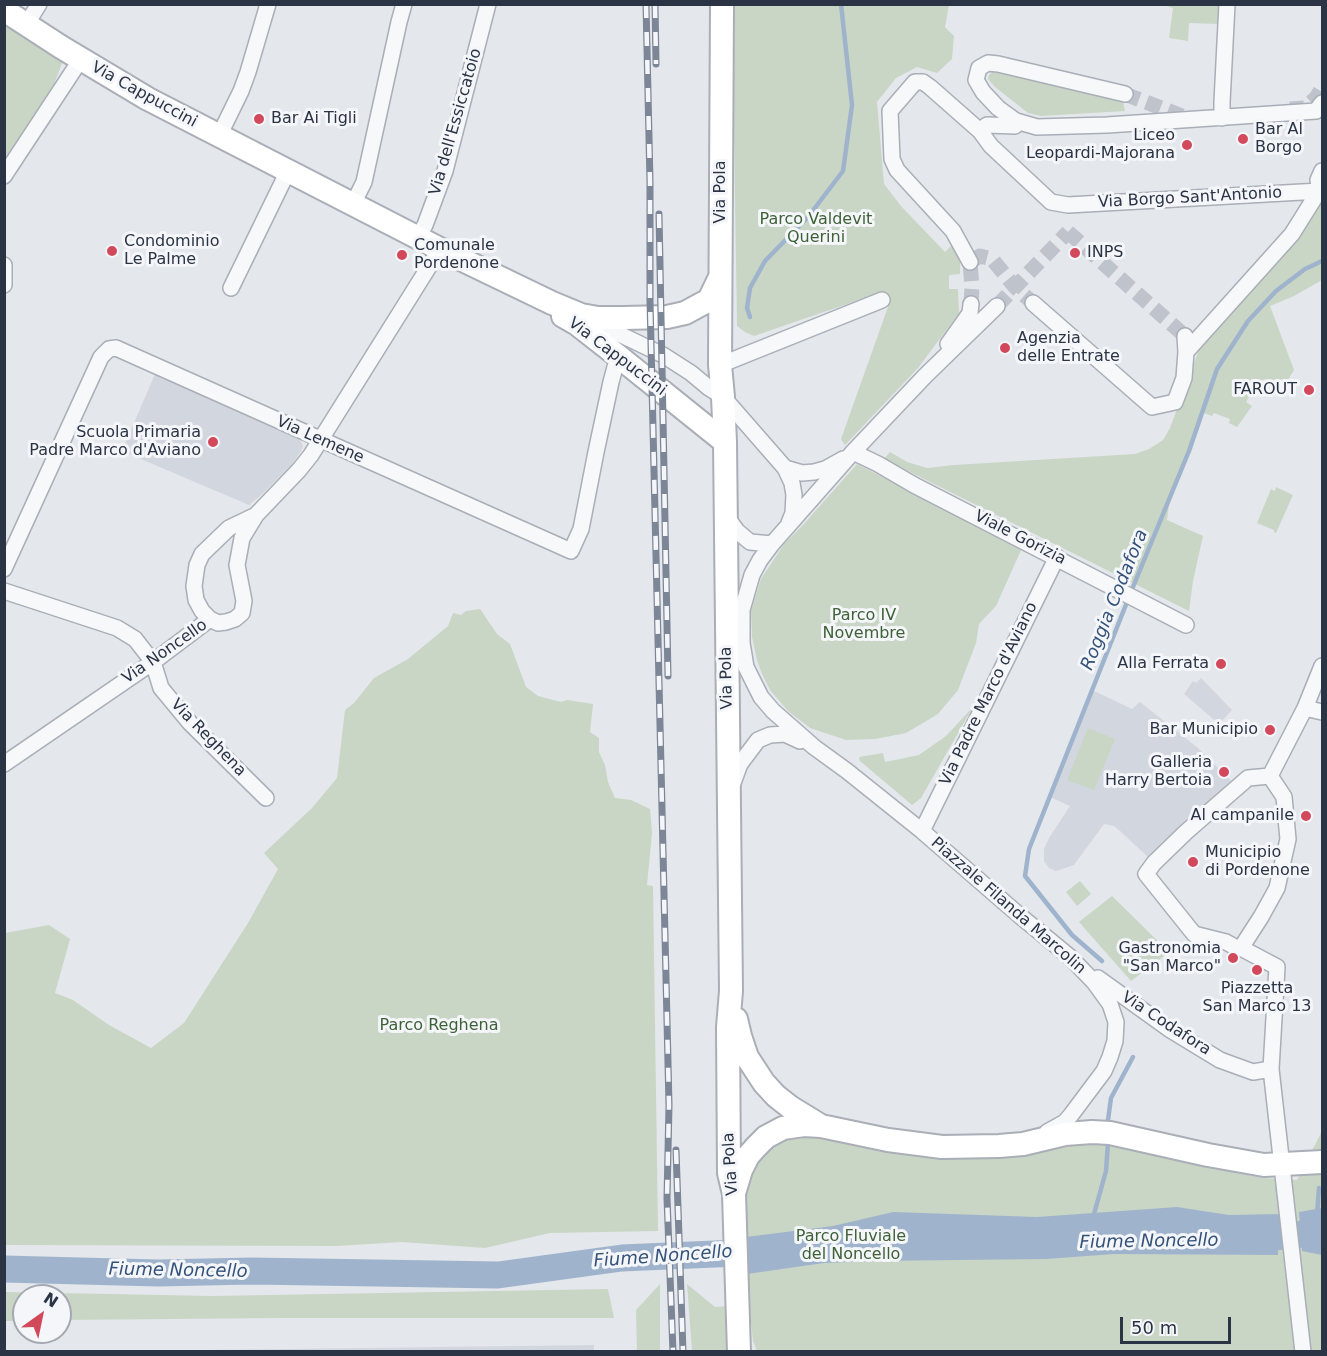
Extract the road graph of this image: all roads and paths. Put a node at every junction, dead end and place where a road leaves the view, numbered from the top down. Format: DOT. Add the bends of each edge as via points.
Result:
graph roads {
  1 [pos="39,4"];
  2 [pos="268,4"];
  3 [pos="404,4"];
  4 [pos="488,4"];
  5 [pos="722,4"];
  6 [pos="1227,4"];
  7 [pos="4,10"];
  8 [pos="26,24"];
  9 [pos="81,59"];
  10 [pos="1125,94"];
  11 [pos="1323,103"];
  12 [pos="1222,118"];
  13 [pos="1015,126"];
  14 [pos="980,131"];
  15 [pos="219,136"];
  16 [pos="288,171"];
  17 [pos="1323,171"];
  18 [pos="4,176"];
  19 [pos="1321,189"];
  20 [pos="353,204"];
  21 [pos="418,237"];
  22 [pos="440,249"];
  23 [pos="970,262"];
  24 [pos="4,265"];
  25 [pos="721,276"];
  26 [pos="505,280"];
  27 [pos="4,285"];
  28 [pos="231,288"];
  29 [pos="882,300"];
  30 [pos="1034,303"];
  31 [pos="971,304"];
  32 [pos="994,306"];
  33 [pos="581,315"];
  34 [pos="1185,336"];
  35 [pos="1186,352"];
  36 [pos="618,356"];
  37 [pos="720,365"];
  38 [pos="925,376"];
  39 [pos="723,397"];
  40 [pos="321,440"];
  41 [pos="725,442"];
  42 [pos="853,452"];
  43 [pos="785,468"];
  44 [pos="255,514"];
  45 [pos="726,515"];
  46 [pos="787,528"];
  47 [pos="772,544"];
  48 [pos="1057,557"];
  49 [pos="4,569"];
  50 [pos="4,591"];
  51 [pos="210,619"];
  52 [pos="1186,625"];
  53 [pos="153,662"];
  54 [pos="1323,666"];
  55 [pos="1306,706"];
  56 [pos="1323,712"];
  57 [pos="814,747"];
  58 [pos="4,764"];
  59 [pos="1270,776"];
  60 [pos="266,798"];
  61 [pos="729,800"];
  62 [pos="922,831"];
  63 [pos="1242,948"];
  64 [pos="1070,957"];
  65 [pos="731,991"];
  66 [pos="1271,1070"];
  67 [pos="821,1126"];
  68 [pos="1023,1144"];
  69 [pos="1323,1162"];
  70 [pos="1282,1164"];
  71 [pos="734,1204"];
  72 [pos="739,1344"];
  73 [pos="1303,1352"];
  1 -- 8 [label="street"];
  2 -- 15 [label="street" via="248,72"];
  3 -- 20 [label="street" via="364,182"];
  4 -- 21 [label="street, Via dell'Essiccatoio" via="445,171"];
  5 -- 25 [label="main road, Via Pola"];
  6 -- 12 [label="street"];
  7 -- 8 [label="main road, Via Cappuccini"];
  8 -- 9 [label="main road, Via Cappuccini"];
  9 -- 15 [label="main road, Via Cappuccini"];
  9 -- 18 [label="street"];
  10 -- 12 [label="street" via="988,63 979,68 976,80 998,108 1016,121 1037,127"];
  11 -- 12 [label="street" via="1316,111"];
  13 -- 14 [label="street" via="987,125"];
  14 -- 19 [label="street, Via Borgo Sant'Antonio" via="1051,202 1068,212"];
  14 -- 23 [label="street" via="923,82 915,82 890,111 892,159 897,170 953,231"];
  15 -- 16 [label="main road, Via Cappuccini"];
  16 -- 20 [label="main road, Via Cappuccini"];
  16 -- 28 [label="street"];
  17 -- 19 [label="street" via="1318,180"];
  19 -- 35 [label="street" via="1292,234"];
  20 -- 21 [label="main road, Via Cappuccini"];
  21 -- 22 [label="main road, Via Cappuccini"];
  22 -- 26 [label="main road, Via Cappuccini"];
  22 -- 40 [label="street, Via Noncello"];
  24 -- 27 [label="street"];
  25 -- 33 [label="main road, Via Cappuccini" via="708,300 685,314 624,318"];
  25 -- 37 [label="main road, Via Pola"];
  26 -- 33 [label="main road, Via Cappuccini"];
  26 -- 36 [label="main road, Via Cappuccini" via="577,324"];
  29 -- 37 [label="street"];
  30 -- 35 [label="street" via="1152,407 1175,402 1184,378"];
  31 -- 38 [label="street" via="970,313"];
  32 -- 38 [label="street"];
  33 -- 39 [label="street, Via Cappuccini" via="663,355"];
  34 -- 35 [label="street"];
  36 -- 40 [label="street, Via Lemene" via="581,529 571,551"];
  36 -- 41 [label="main road, Via Cappuccini"];
  37 -- 39 [label="main road, Via Pola"];
  38 -- 42 [label="street"];
  39 -- 41 [label="main road, Via Pola"];
  39 -- 43 [label="street, Via Cappuccini"];
  40 -- 44 [label="street, Via Noncello" via="299,470"];
  40 -- 49 [label="street, Via Lemene" via="116,348 110,349 101,357"];
  41 -- 45 [label="main road, Via Pola"];
  42 -- 43 [label="street" via="814,472"];
  42 -- 46 [label="street, Piazzale Filanda Marcolin"];
  42 -- 48 [label="street, Viale Gorizia"];
  43 -- 46 [label="street" via="794,495"];
  44 -- 51 [label="street" via="222,535 202,554 197,565 196,600"];
  44 -- 51 [label="street, Via Noncello" via="242,538 237,565 244,601 242,613 226,622"];
  45 -- 47 [label="street" via="736,531 750,542"];
  45 -- 61 [label="main road, Via Pola"];
  46 -- 47 [label="street, Piazzale Filanda Marcolin"];
  47 -- 57 [label="street, Piazzale Filanda Marcolin" via="752,575 742,610 746,667 761,697"];
  48 -- 52 [label="street, Viale Gorizia"];
  48 -- 62 [label="street, Via Padre Marco d'Aviano"];
  50 -- 53 [label="street, Via Reghena" via="117,628 135,639"];
  51 -- 53 [label="street, Via Noncello"];
  53 -- 58 [label="street, Via Noncello"];
  53 -- 60 [label="street, Via Reghena" via="161,688 190,723"];
  54 -- 55 [label="street"];
  55 -- 56 [label="street"];
  55 -- 59 [label="street"];
  57 -- 61 [label="street, Piazzale Filanda Marcolin" via="785,734 758,740 740,764"];
  57 -- 62 [label="street, Piazzale Filanda Marcolin"];
  59 -- 63 [label="street" via="1284,797 1288,839 1277,888"];
  59 -- 63 [label="street" via="1248,778 1186,832 1146,874 1194,934"];
  61 -- 65 [label="main road, Via Pola"];
  62 -- 64 [label="street, Piazzale Filanda Marcolin"];
  63 -- 66 [label="street" via="1277,967"];
  64 -- 66 [label="street, Via Codafora" via="1169,1029 1220,1060 1253,1072"];
  64 -- 68 [label="street, Piazzale Filanda Marcolin" via="1110,1004 1116,1022 1115,1041 1104,1071 1071,1115 1057,1127"];
  65 -- 67 [label="main road" via="740,1036 755,1070 776,1096"];
  65 -- 71 [label="main road, Via Pola" via="729,1173"];
  66 -- 70 [label="street"];
  67 -- 68 [label="main road" via="942,1147"];
  67 -- 71 [label="main road" via="783,1128 766,1137 741,1170"];
  68 -- 70 [label="main road" via="1065,1134 1102,1133 1264,1165"];
  69 -- 70 [label="main road"];
  70 -- 73 [label="street"];
  71 -- 72 [label="main road, Via Pola"];
}
